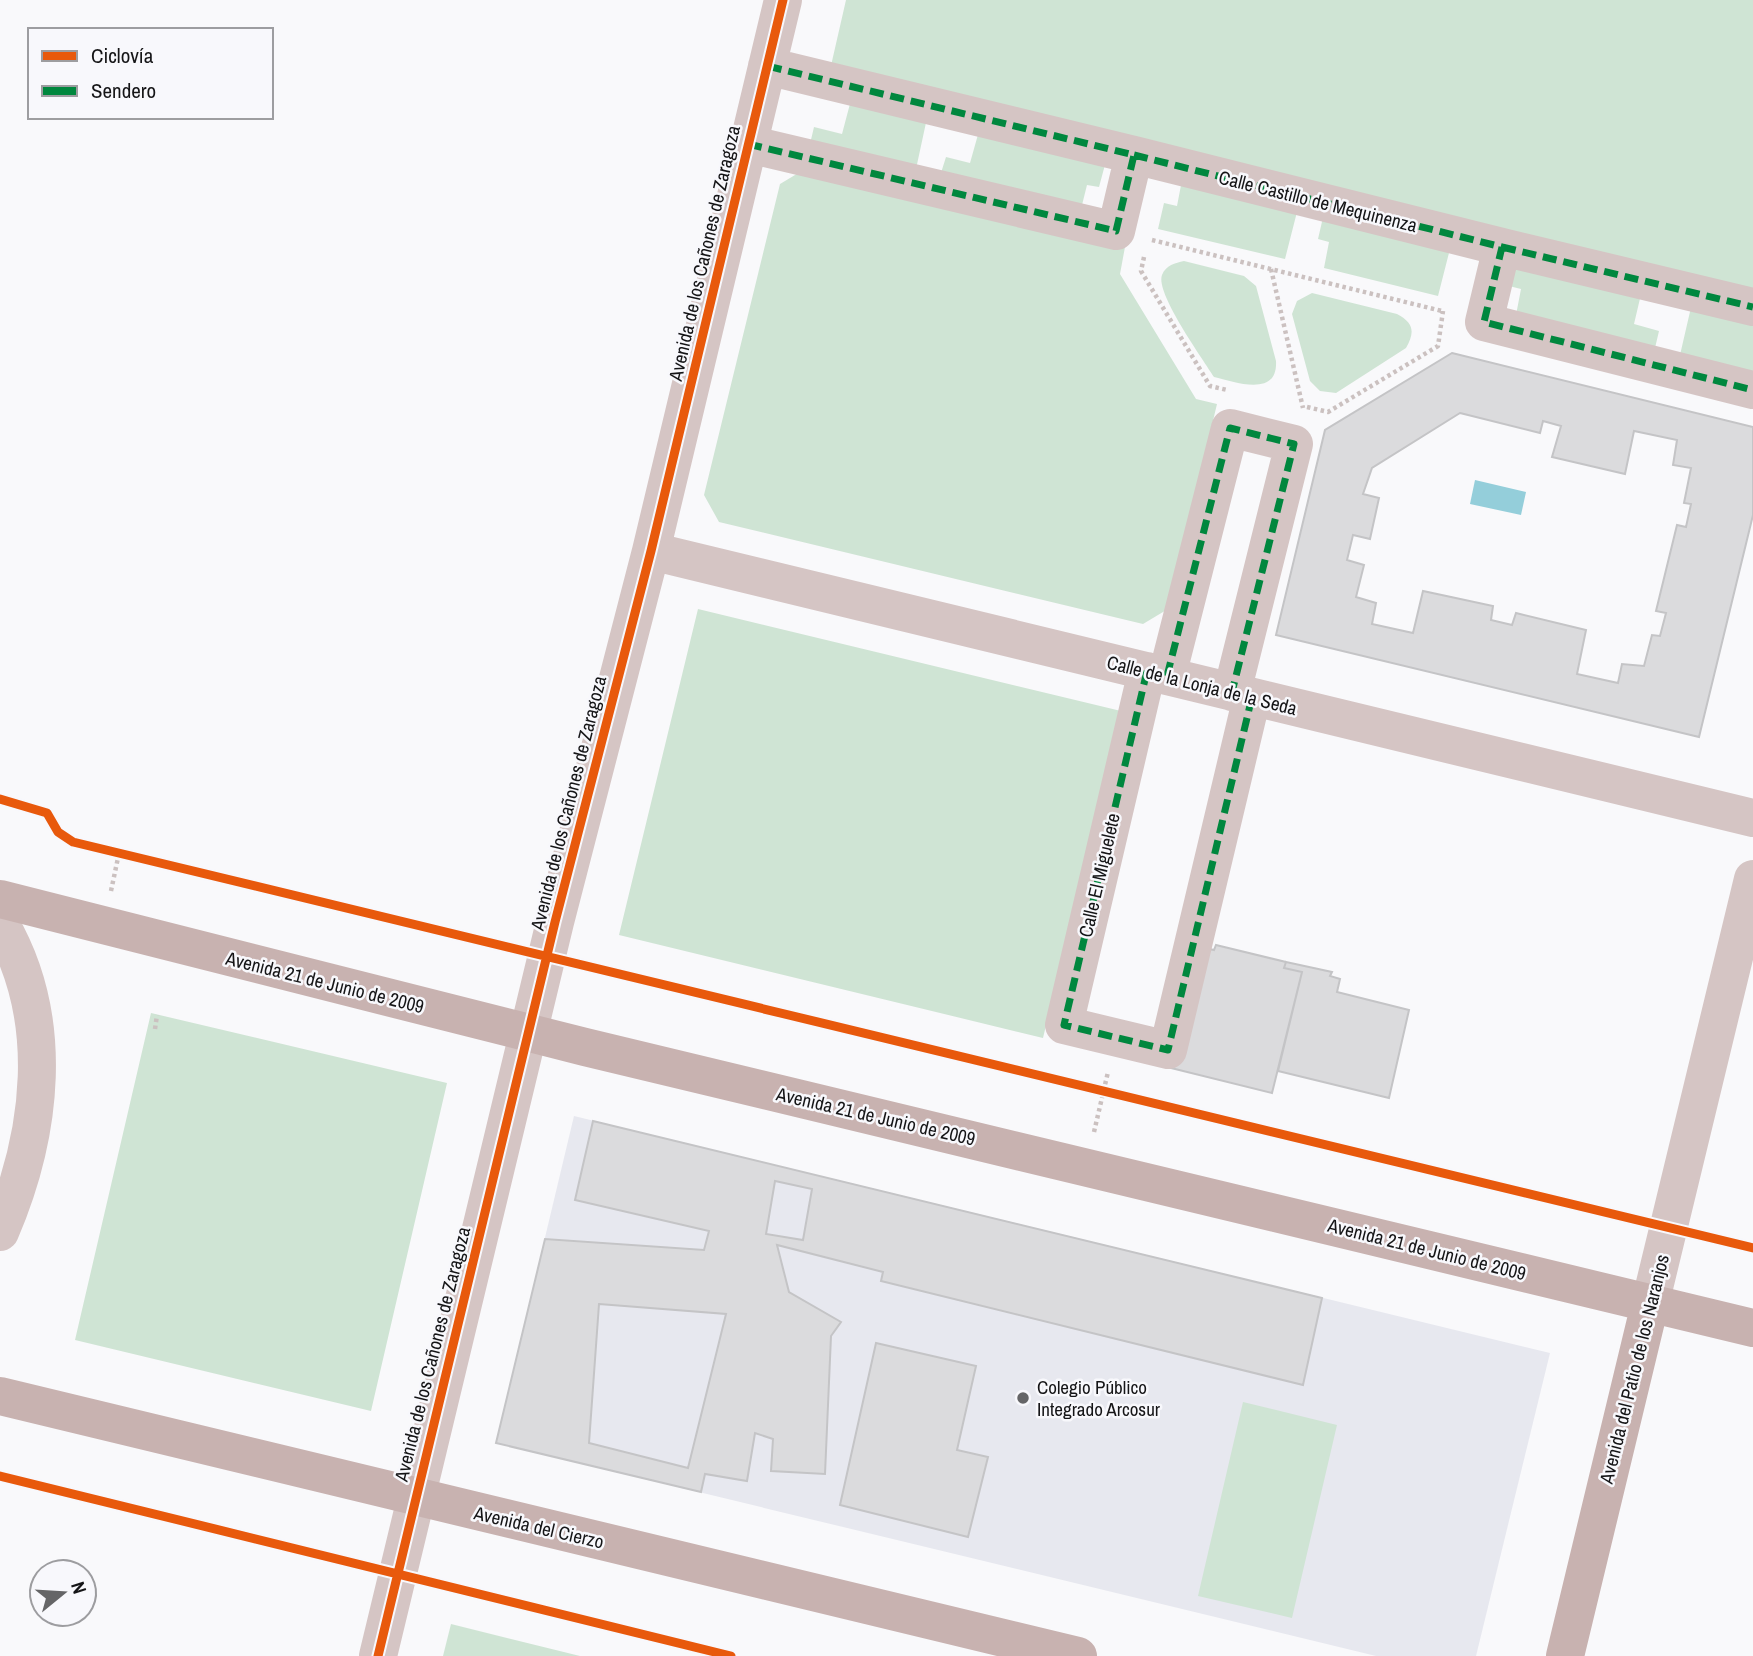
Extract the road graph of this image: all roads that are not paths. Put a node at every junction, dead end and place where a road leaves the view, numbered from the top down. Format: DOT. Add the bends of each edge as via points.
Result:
graph roads {
  1 [pos="783,0"];
  2 [pos="767,66"];
  3 [pos="748,144"];
  4 [pos="1135,155"];
  5 [pos="1502,247"];
  6 [pos="1753,307"];
  7 [pos="1753,390"];
  8 [pos="651,551"];
  9 [pos="1157,674"];
  10 [pos="1242,694"];
  11 [pos="1753,818"];
  12 [pos="1753,879"];
  13 [pos="0,900"];
  14 [pos="0,923"];
  15 [pos="528,1032"];
  16 [pos="0,1232"];
  17 [pos="1650,1304"];
  18 [pos="1753,1328"];
  19 [pos="0,1396"];
  20 [pos="416,1498"];
  21 [pos="378,1656"];
  22 [pos="1078,1656"];
  23 [pos="1565,1656"];
  1 -- 2 [label="street, Avenida de los Cañones de Zaragoza"];
  2 -- 3 [label="street, Avenida de los Cañones de Zaragoza"];
  2 -- 4 [label="street, Calle Castillo de Mequinenza"];
  3 -- 4 [label="street" via="1115,231"];
  3 -- 8 [label="street, Avenida de los Cañones de Zaragoza"];
  4 -- 5 [label="street, Calle Castillo de Mequinenza"];
  5 -- 6 [label="street, Calle Castillo de Mequinenza"];
  5 -- 7 [label="street" via="1484,321"];
  8 -- 9 [label="street, Calle de la Lonja de la Seda"];
  8 -- 15 [label="street, Avenida de los Cañones de Zaragoza"];
  9 -- 10 [label="street, Calle de la Lonja de la Seda"];
  9 -- 10 [label="street, Calle El Miguelete" via="1230,429 1294,444"];
  9 -- 10 [label="street, Calle El Miguelete" via="1064,1025 1168,1050"];
  10 -- 11 [label="street, Calle de la Lonja de la Seda"];
  12 -- 17 [label="street, Avenida del Patio de los Naranjos"];
  13 -- 15 [label="main road, Avenida 21 de Junio de 2009"];
  14 -- 16 [label="street" via="31,1006 37,1090 18,1190"];
  15 -- 17 [label="main road, Avenida 21 de Junio de 2009"];
  15 -- 20 [label="street, Avenida de los Cañones de Zaragoza"];
  17 -- 18 [label="main road, Avenida 21 de Junio de 2009"];
  17 -- 23 [label="main road, Avenida del Patio de los Naranjos"];
  19 -- 20 [label="main road, Avenida del Cierzo"];
  20 -- 21 [label="street, Avenida de los Cañones de Zaragoza"];
  20 -- 22 [label="main road, Avenida del Cierzo"];
}
